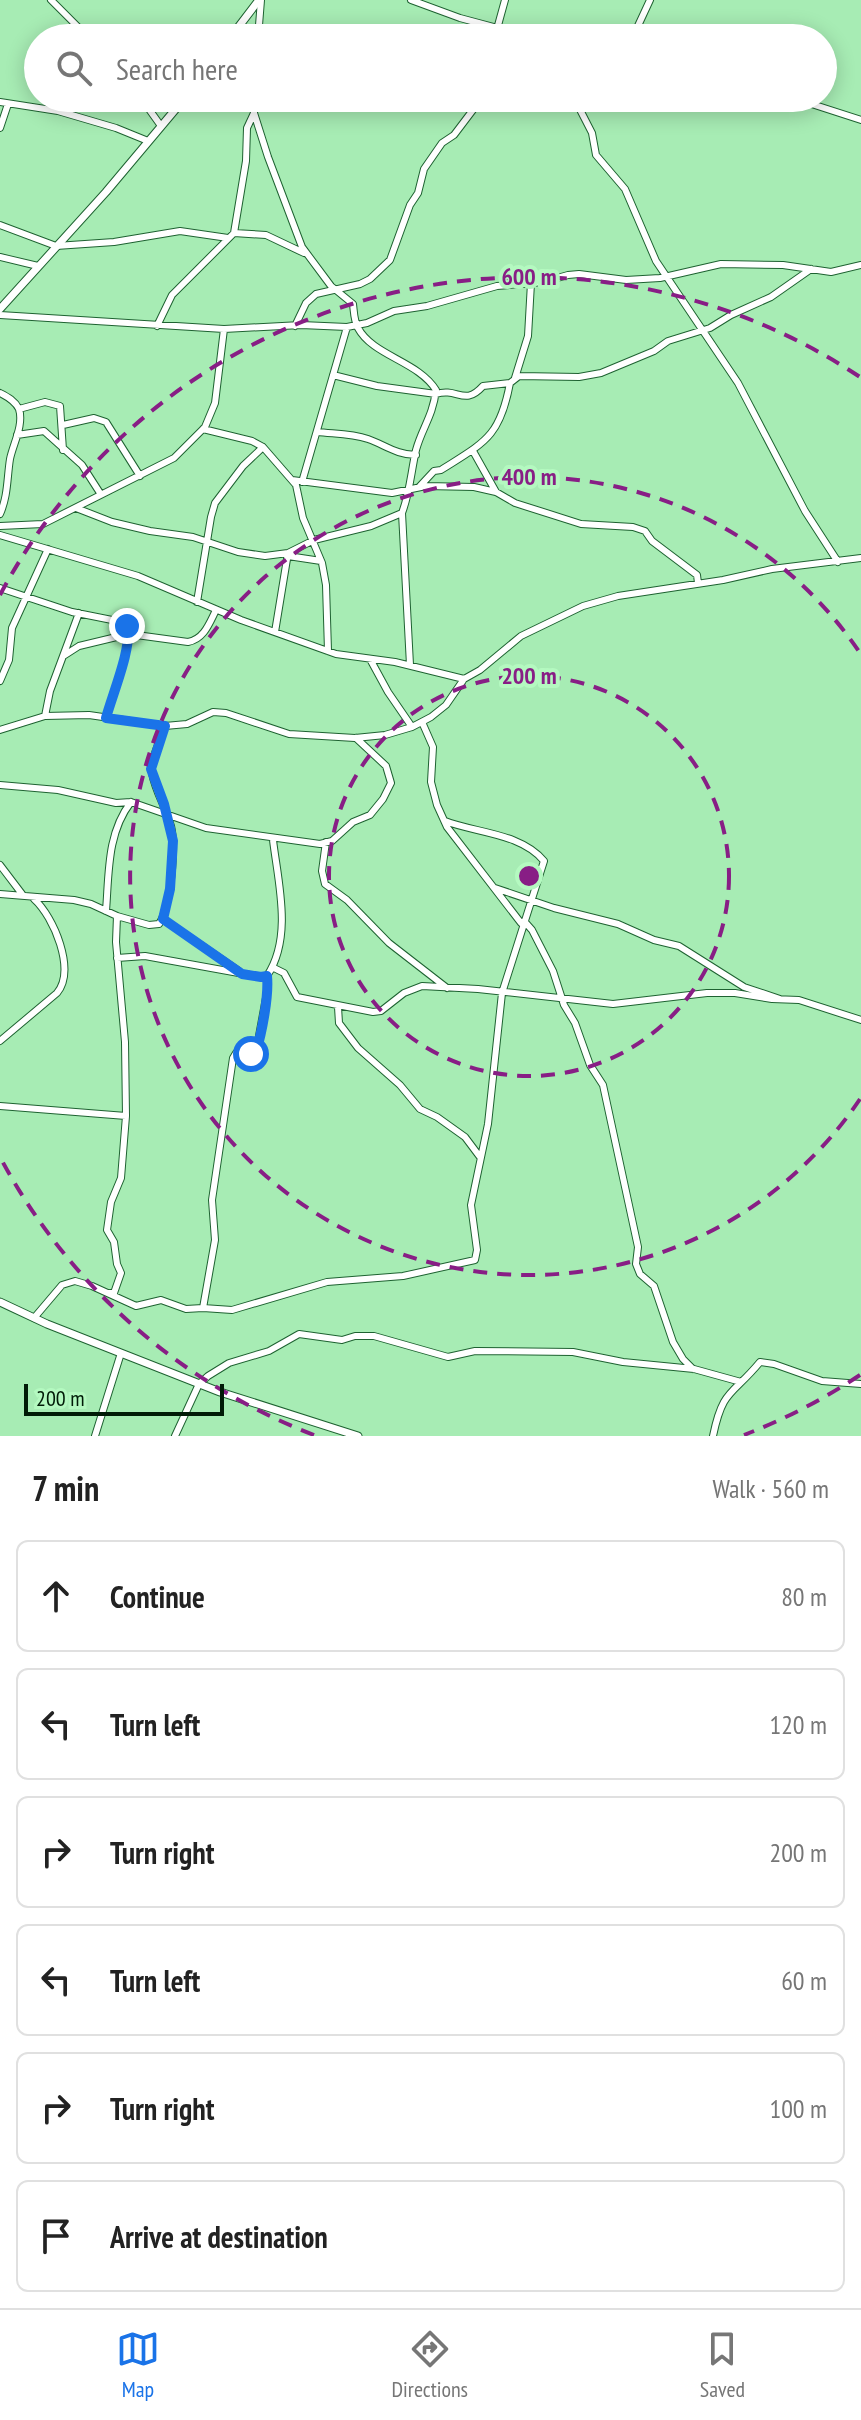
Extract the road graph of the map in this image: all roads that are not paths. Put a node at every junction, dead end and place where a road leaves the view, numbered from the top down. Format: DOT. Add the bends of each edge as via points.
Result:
graph roads {
  1 [pos="51,0"];
  2 [pos="260,0"];
  3 [pos="411,0"];
  4 [pos="505,0"];
  5 [pos="650,0"];
  6 [pos="75,24"];
  7 [pos="241,24"];
  8 [pos="259,24"];
  9 [pos="482,24"];
  10 [pos="498,24"];
  11 [pos="639,24"];
  12 [pos="4,103"];
  13 [pos="24,106"];
  14 [pos="61,112"];
  15 [pos="151,112"];
  16 [pos="173,112"];
  17 [pos="471,112"];
  18 [pos="581,112"];
  19 [pos="836,112"];
  20 [pos="254,113"];
  21 [pos="861,120"];
  22 [pos="161,126"];
  23 [pos="0,128"];
  24 [pos="148,141"];
  25 [pos="0,225"];
  26 [pos="231,236"];
  27 [pos="56,246"];
  28 [pos="307,255"];
  29 [pos="0,257"];
  30 [pos="861,265"];
  31 [pos="38,266"];
  32 [pos="811,269"];
  33 [pos="666,276"];
  34 [pos="531,283"];
  35 [pos="334,288"];
  36 [pos="0,312"];
  37 [pos="355,325"];
  38 [pos="157,326"];
  39 [pos="295,326"];
  40 [pos="347,327"];
  41 [pos="224,329"];
  42 [pos="703,331"];
  43 [pos="333,375"];
  44 [pos="512,380"];
  45 [pos="0,393"];
  46 [pos="436,394"];
  47 [pos="19,409"];
  48 [pos="63,425"];
  49 [pos="203,429"];
  50 [pos="317,432"];
  51 [pos="17,435"];
  52 [pos="263,447"];
  53 [pos="63,450"];
  54 [pos="473,451"];
  55 [pos="416,455"];
  56 [pos="140,476"];
  57 [pos="292,480"];
  58 [pos="302,482"];
  59 [pos="419,487"];
  60 [pos="410,488"];
  61 [pos="4,491"];
  62 [pos="496,492"];
  63 [pos="100,493"];
  64 [pos="76,508"];
  65 [pos="402,513"];
  66 [pos="0,514"];
  67 [pos="0,526"];
  68 [pos="0,535"];
  69 [pos="314,540"];
  70 [pos="208,542"];
  71 [pos="48,549"];
  72 [pos="288,555"];
  73 [pos="861,558"];
  74 [pos="321,561"];
  75 [pos="838,562"];
  76 [pos="698,583"];
  77 [pos="0,588"];
  78 [pos="27,595"];
  79 [pos="197,602"];
  80 [pos="216,610"];
  81 [pos="79,613"];
  82 [pos="275,632"];
  83 [pos="129,634"];
  84 [pos="328,651"];
  85 [pos="65,655"];
  86 [pos="370,658"];
  87 [pos="410,665"];
  88 [pos="464,679"];
  89 [pos="0,681"];
  90 [pos="45,716"];
  91 [pos="106,718"];
  92 [pos="422,722"];
  93 [pos="165,726"];
  94 [pos="412,727"];
  95 [pos="0,730"];
  96 [pos="355,738"];
  97 [pos="0,785"];
  98 [pos="131,802"];
  99 [pos="167,812"];
  100 [pos="445,821"];
  101 [pos="273,840"];
  102 [pos="326,842"];
  103 [pos="0,865"];
  104 [pos="495,888"];
  105 [pos="0,894"];
  106 [pos="22,894"];
  107 [pos="34,899"];
  108 [pos="530,901"];
  109 [pos="106,911"];
  110 [pos="117,916"];
  111 [pos="163,919"];
  112 [pos="522,924"];
  113 [pos="117,958"];
  114 [pos="272,967"];
  115 [pos="242,974"];
  116 [pos="267,976"];
  117 [pos="447,988"];
  118 [pos="502,993"];
  119 [pos="563,999"];
  120 [pos="781,999"];
  121 [pos="338,1007"];
  122 [pos="861,1020"];
  123 [pos="0,1041"];
  124 [pos="0,1106"];
  125 [pos="126,1116"];
  126 [pos="480,1157"];
  127 [pos="110,1293"];
  128 [pos="0,1302"];
  129 [pos="203,1308"];
  130 [pos="34,1318"];
  131 [pos="121,1353"];
  132 [pos="693,1369"];
  133 [pos="741,1382"];
  134 [pos="199,1384"];
  135 [pos="861,1384"];
  136 [pos="95,1436"];
  137 [pos="175,1436"];
  138 [pos="358,1436"];
  139 [pos="713,1436"];
  1 -- 6 [label="street"];
  2 -- 7 [label="street"];
  2 -- 8 [label="street"];
  3 -- 9 [label="street"];
  4 -- 10 [label="street"];
  5 -- 11 [label="street"];
  12 -- 13 [label="street"];
  12 -- 23 [label="street"];
  14 -- 24 [label="street"];
  15 -- 22 [label="street"];
  16 -- 22 [label="street"];
  17 -- 35 [label="street" via="424,169 390,260 360,284"];
  18 -- 33 [label="street" via="596,155 625,189"];
  19 -- 21 [label="street"];
  20 -- 26 [label="street" via="247,128"];
  20 -- 28 [label="street"];
  22 -- 24 [label="street"];
  24 -- 27 [label="street"];
  25 -- 27 [label="street"];
  26 -- 27 [label="street" via="180,231"];
  26 -- 28 [label="street" via="266,235"];
  26 -- 38 [label="street" via="172,295"];
  27 -- 31 [label="street"];
  28 -- 35 [label="street"];
  29 -- 31 [label="street"];
  30 -- 32 [label="street" via="840,271"];
  31 -- 36 [label="street"];
  32 -- 33 [label="street" via="721,264"];
  32 -- 42 [label="street" via="771,297"];
  33 -- 34 [label="street" via="626,280 579,274"];
  33 -- 42 [label="street"];
  34 -- 37 [label="street" via="497,286"];
  34 -- 44 [label="street" via="528,336"];
  35 -- 37 [label="street" via="353,304"];
  35 -- 39 [label="street" via="306,303"];
  36 -- 38 [label="street"];
  37 -- 40 [label="street"];
  37 -- 46 [label="street" via="364,337 423,375"];
  38 -- 41 [label="street"];
  39 -- 40 [label="street"];
  39 -- 41 [label="street"];
  40 -- 43 [label="street"];
  41 -- 49 [label="street" via="215,403"];
  42 -- 44 [label="street" via="589,376"];
  42 -- 75 [label="street"];
  43 -- 46 [label="street"];
  43 -- 50 [label="street"];
  44 -- 46 [label="street" via="483,386 469,397"];
  44 -- 54 [label="street" via="496,428"];
  45 -- 47 [label="street"];
  46 -- 55 [label="street"];
  47 -- 48 [label="street" via="56,403"];
  47 -- 51 [label="street"];
  48 -- 53 [label="street"];
  48 -- 56 [label="street" via="94,418 106,422"];
  49 -- 52 [label="street"];
  49 -- 56 [label="street" via="174,458"];
  50 -- 55 [label="street" via="348,433"];
  50 -- 58 [label="street"];
  51 -- 53 [label="street" via="44,431"];
  51 -- 61 [label="street"];
  52 -- 57 [label="street"];
  52 -- 70 [label="street" via="215,503"];
  53 -- 63 [label="street" via="82,465"];
  54 -- 59 [label="street" via="434,471"];
  54 -- 62 [label="street"];
  55 -- 60 [label="street"];
  56 -- 63 [label="street"];
  57 -- 58 [label="street"];
  57 -- 69 [label="street"];
  58 -- 60 [label="street" via="392,493"];
  59 -- 60 [label="street"];
  59 -- 62 [label="street"];
  60 -- 65 [label="street"];
  61 -- 66 [label="street"];
  62 -- 76 [label="street" via="581,524 645,531 697,575"];
  63 -- 64 [label="street"];
  64 -- 67 [label="street" via="43,524"];
  64 -- 70 [label="street" via="112,522"];
  65 -- 69 [label="street"];
  65 -- 87 [label="street"];
  68 -- 71 [label="street"];
  69 -- 72 [label="street"];
  69 -- 74 [label="street"];
  70 -- 72 [label="street" via="251,555"];
  70 -- 79 [label="street"];
  71 -- 78 [label="street"];
  71 -- 79 [label="street" via="138,576"];
  72 -- 74 [label="street"];
  72 -- 82 [label="street"];
  73 -- 75 [label="street"];
  74 -- 84 [label="street"];
  75 -- 76 [label="street"];
  76 -- 88 [label="street" via="583,606 521,636"];
  77 -- 78 [label="street"];
  78 -- 81 [label="street"];
  78 -- 89 [label="street" via="12,628 9,660"];
  79 -- 80 [label="street"];
  80 -- 82 [label="street"];
  80 -- 83 [label="street" via="207,629 188,642"];
  81 -- 83 [label="street" via="127,626"];
  81 -- 85 [label="street"];
  82 -- 84 [label="street"];
  83 -- 85 [label="street" via="79,646"];
  83 -- 91 [label="street"];
  84 -- 86 [label="street"];
  85 -- 90 [label="street"];
  86 -- 87 [label="street"];
  86 -- 94 [label="street"];
  87 -- 88 [label="street"];
  88 -- 92 [label="street" via="446,705"];
  90 -- 91 [label="street"];
  90 -- 95 [label="street"];
  91 -- 93 [label="street"];
  92 -- 94 [label="street"];
  92 -- 100 [label="street" via="433,747 431,782"];
  93 -- 96 [label="street" via="187,724 213,712 289,734"];
  93 -- 99 [label="street" via="151,769"];
  94 -- 96 [label="street"];
  96 -- 102 [label="street" via="386,766 391,783 370,815"];
  97 -- 98 [label="street"];
  98 -- 99 [label="street"];
  98 -- 109 [label="street" via="113,835"];
  99 -- 101 [label="street" via="206,828"];
  99 -- 111 [label="street" via="173,841"];
  100 -- 104 [label="street"];
  100 -- 108 [label="street" via="497,835 539,855 544,861"];
  101 -- 102 [label="street"];
  101 -- 114 [label="street" via="283,922"];
  102 -- 117 [label="street" via="325,884"];
  103 -- 106 [label="street"];
  104 -- 108 [label="street"];
  104 -- 112 [label="street"];
  105 -- 106 [label="street"];
  106 -- 107 [label="street"];
  107 -- 109 [label="street" via="74,900"];
  107 -- 123 [label="street" via="57,936 67,972 63,986"];
  108 -- 112 [label="street"];
  108 -- 120 [label="street" via="679,946 744,987"];
  109 -- 110 [label="street"];
  110 -- 111 [label="street" via="149,925"];
  110 -- 113 [label="street"];
  111 -- 115 [label="street"];
  112 -- 118 [label="street"];
  112 -- 119 [label="street" via="532,930"];
  113 -- 115 [label="street" via="145,956"];
  113 -- 125 [label="street"];
  114 -- 116 [label="street"];
  114 -- 121 [label="street" via="284,973 297,997"];
  115 -- 116 [label="street"];
  116 -- 129 [label="street" via="256,1052 236,1053 233,1058"];
  117 -- 118 [label="street"];
  117 -- 121 [label="street" via="415,987 381,1011"];
  118 -- 119 [label="street"];
  118 -- 126 [label="street"];
  119 -- 120 [label="street" via="613,1004 735,993"];
  119 -- 132 [label="street" via="605,1093 638,1247 637,1267 654,1286 673,1342"];
  120 -- 122 [label="street"];
  121 -- 126 [label="street" via="339,1023 358,1048 420,1109 465,1137"];
  124 -- 125 [label="street"];
  125 -- 127 [label="street" via="121,1178 107,1230 121,1273"];
  126 -- 129 [label="street" via="471,1205 475,1260 390,1278 327,1282 232,1310"];
  127 -- 129 [label="street" via="136,1306 161,1300 186,1309"];
  127 -- 130 [label="street" via="68,1283"];
  128 -- 130 [label="street"];
  130 -- 131 [label="street"];
  131 -- 134 [label="street"];
  131 -- 136 [label="street"];
  132 -- 133 [label="street"];
  132 -- 134 [label="street" via="573,1352 475,1351 448,1357 374,1336 342,1340 299,1334 269,1351 216,1369"];
  133 -- 135 [label="street" via="764,1361 822,1381"];
  133 -- 139 [label="street" via="718,1410"];
  134 -- 137 [label="street"];
  134 -- 138 [label="street"];
}
